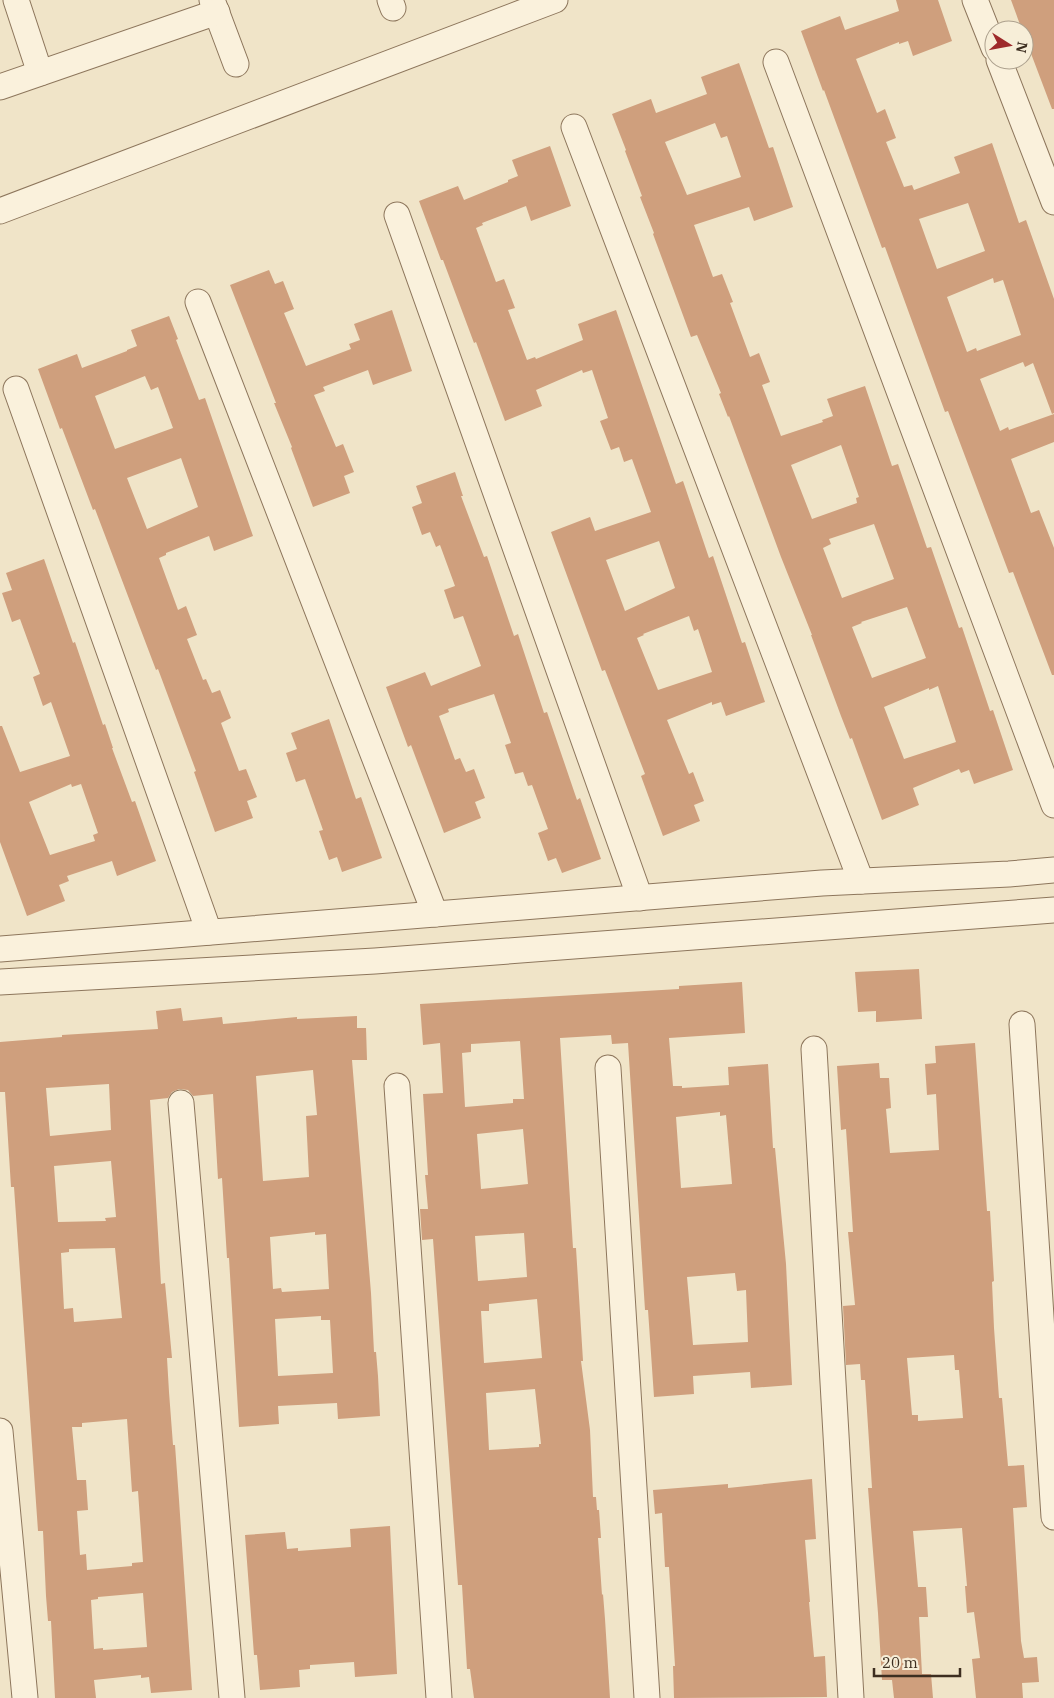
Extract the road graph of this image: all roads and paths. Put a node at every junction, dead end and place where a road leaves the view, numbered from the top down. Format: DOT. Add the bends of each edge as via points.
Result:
graph roads {
  1 [pos="16,0"];
  2 [pos="555,0"];
  3 [pos="975,0"];
  4 [pos="214,6"];
  5 [pos="984,23"];
  6 [pos="776,62"];
  7 [pos="236,64"];
  8 [pos="1002,70"];
  9 [pos="40,73"];
  10 [pos="0,87"];
  11 [pos="574,127"];
  12 [pos="1054,202"];
  13 [pos="0,211"];
  14 [pos="397,216"];
  15 [pos="198,302"];
  16 [pos="16,389"];
  17 [pos="1054,805"];
  18 [pos="1054,870"];
  19 [pos="860,881"];
  20 [pos="640,898"];
  21 [pos="1054,910"];
  22 [pos="436,914"];
  23 [pos="372,919"];
  24 [pos="209,932"];
  25 [pos="0,949"];
  26 [pos="375,961"];
  27 [pos="0,982"];
  28 [pos="1022,1024"];
  29 [pos="814,1049"];
  30 [pos="608,1068"];
  31 [pos="397,1086"];
  32 [pos="181,1103"];
  33 [pos="0,1431"];
  34 [pos="1054,1517"];
  35 [pos="25,1698"];
  36 [pos="232,1698"];
  37 [pos="440,1698"];
  38 [pos="647,1698"];
  39 [pos="851,1698"];
  1 -- 9 [label="street"];
  2 -- 13 [label="street"];
  3 -- 5 [label="street"];
  4 -- 7 [label="street"];
  4 -- 9 [label="street"];
  6 -- 17 [label="street"];
  8 -- 12 [label="street"];
  9 -- 10 [label="street"];
  11 -- 19 [label="street"];
  14 -- 20 [label="street"];
  15 -- 22 [label="street"];
  16 -- 24 [label="street"];
  18 -- 19 [label="street"];
  19 -- 20 [label="street"];
  20 -- 22 [label="street"];
  21 -- 26 [label="street"];
  22 -- 23 [label="street"];
  23 -- 24 [label="street"];
  23 -- 26 [label="street"];
  24 -- 25 [label="street"];
  26 -- 27 [label="street"];
  28 -- 34 [label="street"];
  29 -- 39 [label="street"];
  30 -- 38 [label="street"];
  31 -- 37 [label="street"];
  32 -- 36 [label="street"];
  33 -- 35 [label="street"];
}
